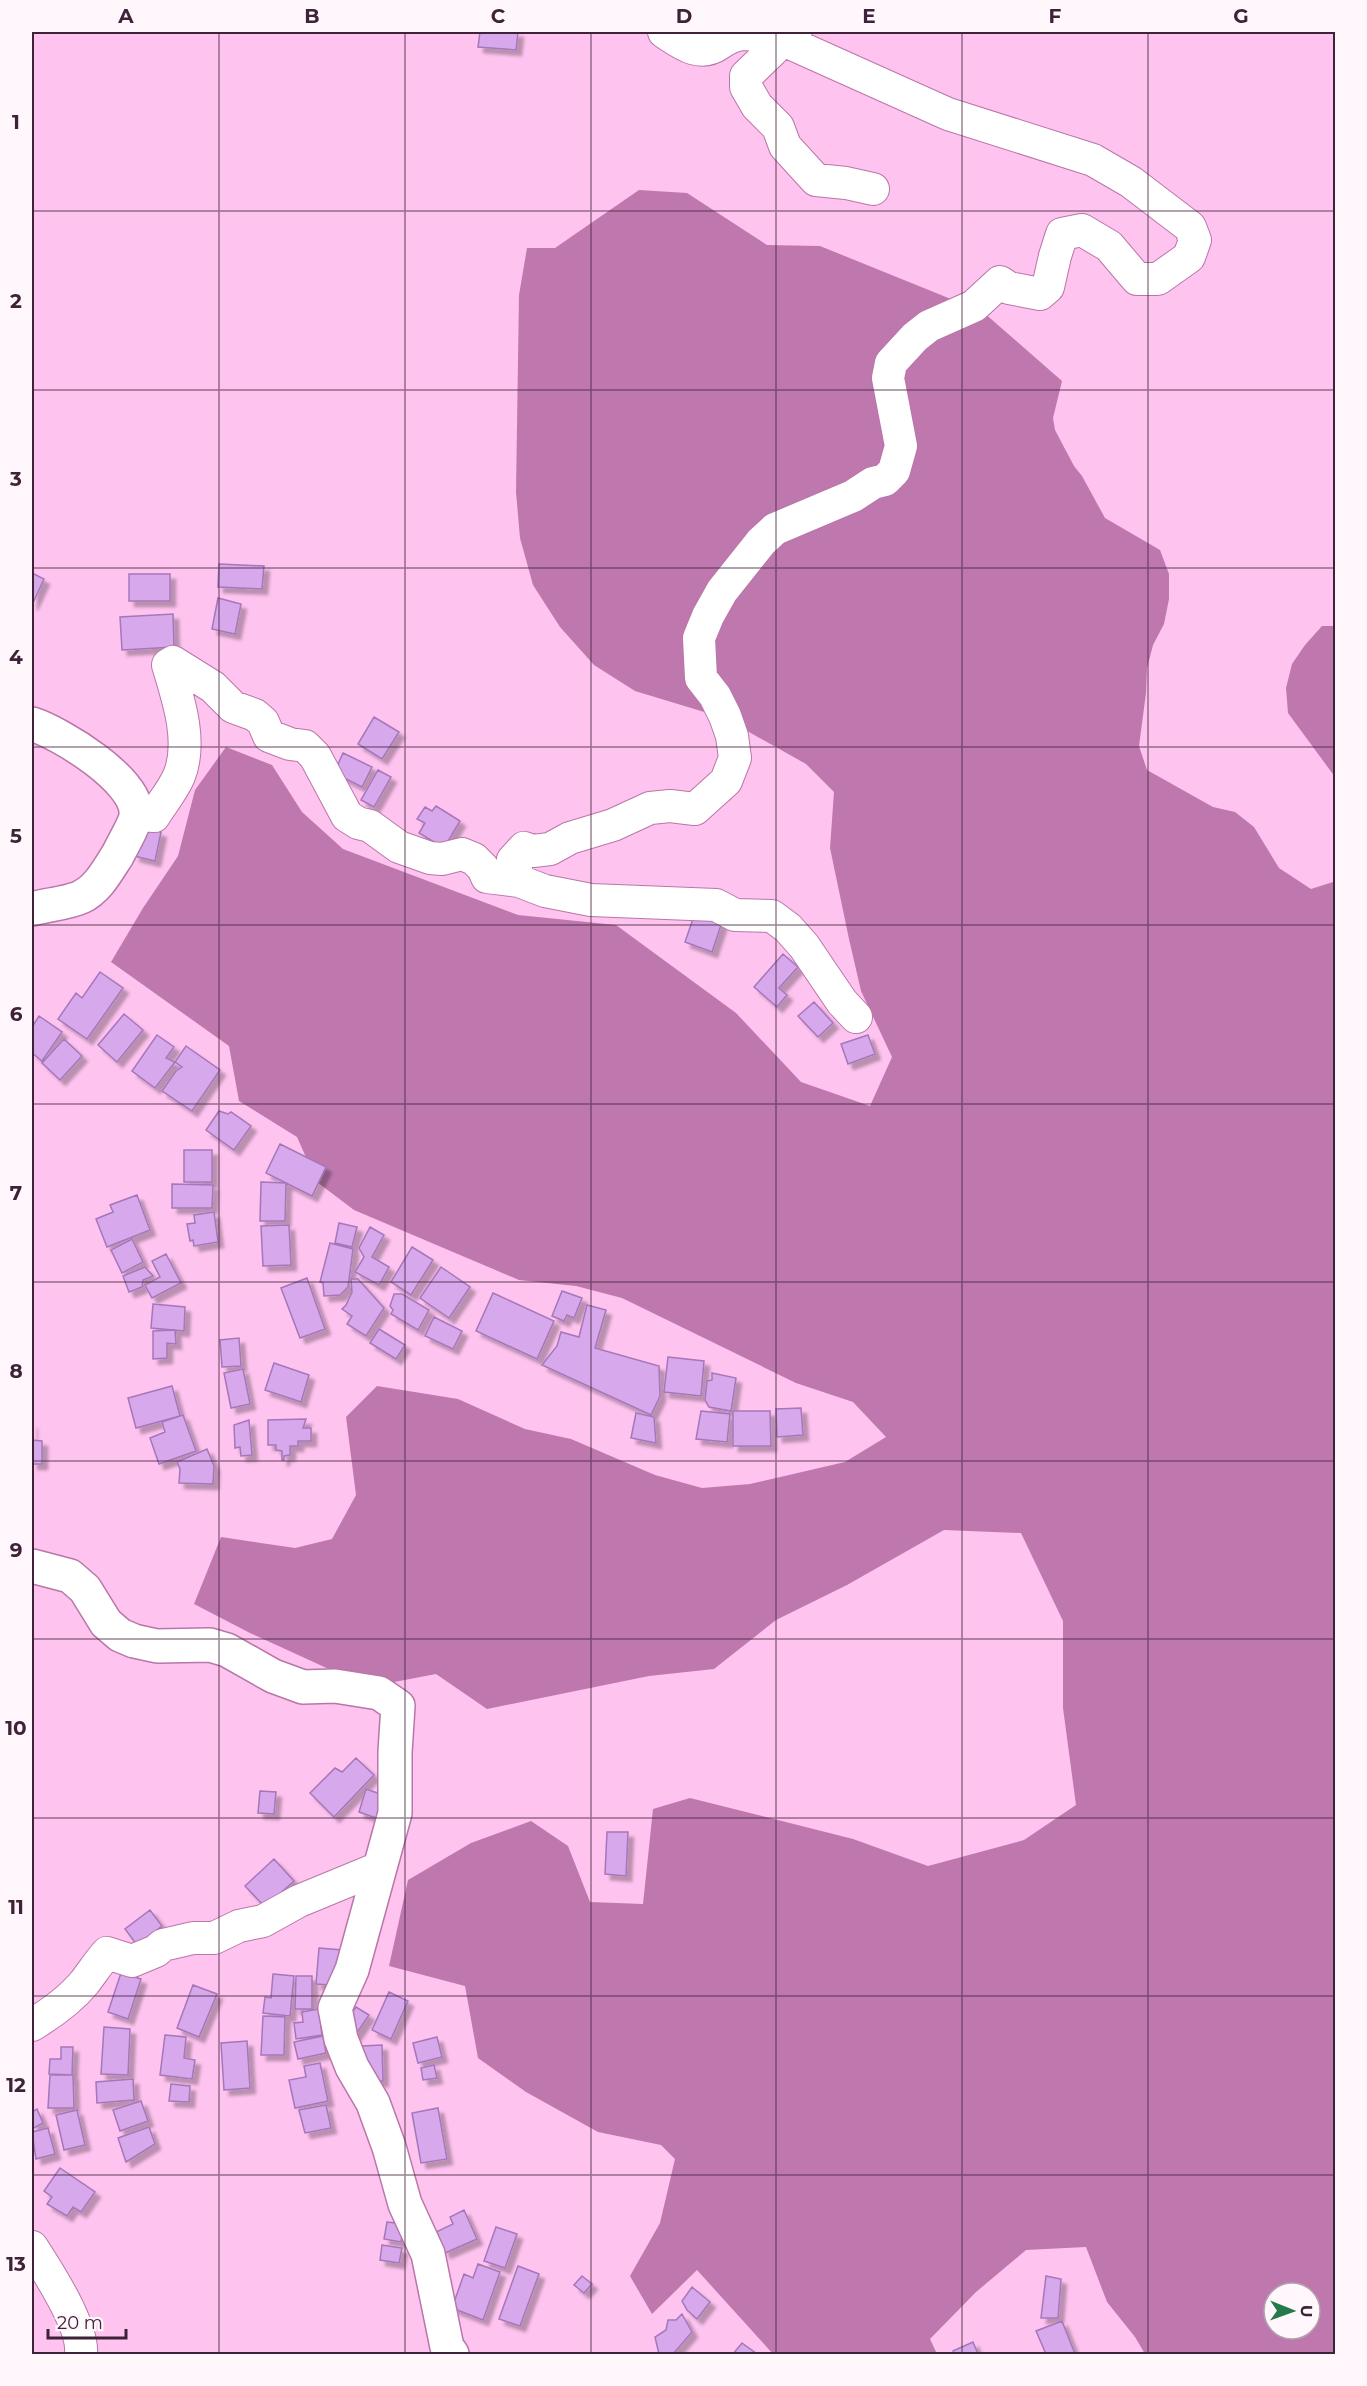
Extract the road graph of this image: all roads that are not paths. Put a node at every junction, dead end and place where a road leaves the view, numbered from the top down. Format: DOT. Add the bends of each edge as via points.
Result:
graph roads {
  1 [pos="664,32"];
  2 [pos="813,32"];
  3 [pos="783,40"];
  4 [pos="873,189"];
  5 [pos="32,724"];
  6 [pos="136,814"];
  7 [pos="519,881"];
  8 [pos="32,909"];
  9 [pos="856,1017"];
  10 [pos="32,1566"];
  11 [pos="379,1868"];
  12 [pos="32,2025"];
  13 [pos="32,2247"];
  14 [pos="81,2355"];
  15 [pos="452,2355"];
  1 -- 3 [label="street" via="705,51 743,34"];
  2 -- 3 [label="street" via="803,38"];
  3 -- 4 [label="street" via="746,76 746,87 757,106 778,128 785,146 816,180"];
  3 -- 7 [label="street" via="948,114 1093,160 1131,182 1190,227 1196,240 1189,257 1158,279 1137,279 1109,246 1082,230 1062,234 1048,287 1040,294 1009,288 1000,282 974,306 915,336 891,363 888,378 902,446 894,471 853,496 774,529 722,591 708,616 699,638 701,678 715,696 732,736 735,758 726,781 695,809 650,808 550,849 524,848 513,860"];
  5 -- 6 [label="street" via="53,732 121,781 133,799"];
  6 -- 7 [label="street" via="154,816 180,774 184,738 180,705 168,666 173,662 213,687 233,707 255,715 269,736 305,746 353,820 370,826 399,847 430,858 462,854 474,859 487,877"];
  6 -- 8 [label="street" via="118,853 95,887 80,898"];
  7 -- 9 [label="street" via="545,891 591,900 716,905 735,915 772,916 804,946"];
  10 -- 11 [label="street" via="70,1576 85,1589 106,1623 134,1641 157,1646 210,1645 303,1687 335,1686 379,1693 398,1706 395,1813"];
  11 -- 12 [label="street" via="299,1900 262,1921 214,1938 163,1945 132,1961 107,1953 76,1991"];
  11 -- 15 [label="street" via="352,1970 335,2008 340,2039 373,2103 405,2204 428,2254 447,2347"];
  13 -- 14 [label="street" via="76,2325"];
}
